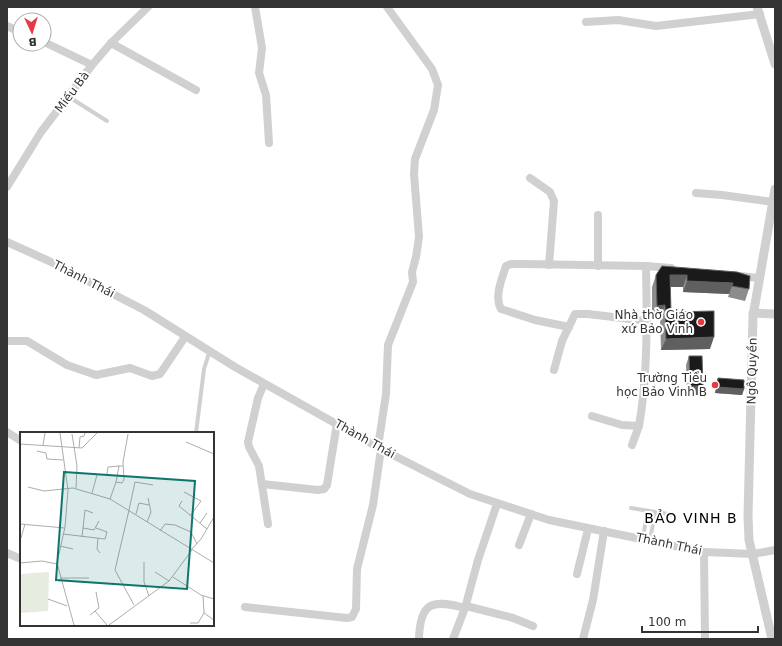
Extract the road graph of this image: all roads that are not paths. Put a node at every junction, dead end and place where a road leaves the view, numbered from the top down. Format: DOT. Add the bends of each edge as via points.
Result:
graph roads {
  1 [pos="148,7"];
  2 [pos="255,7"];
  3 [pos="387,7"];
  4 [pos="758,10"];
  5 [pos="586,22"];
  6 [pos="111,43"];
  7 [pos="52,46"];
  8 [pos="775,64"];
  9 [pos="92,65"];
  10 [pos="196,90"];
  11 [pos="69,97"];
  12 [pos="107,121"];
  13 [pos="269,143"];
  14 [pos="530,178"];
  15 [pos="7,187"];
  16 [pos="775,189"];
  17 [pos="696,193"];
  18 [pos="773,202"];
  19 [pos="598,215"];
  20 [pos="7,242"];
  21 [pos="549,265"];
  22 [pos="598,266"];
  23 [pos="646,266"];
  24 [pos="677,269"];
  25 [pos="729,275"];
  26 [pos="759,278"];
  27 [pos="753,313"];
  28 [pos="775,314"];
  29 [pos="647,321"];
  30 [pos="569,327"];
  31 [pos="185,337"];
  32 [pos="7,341"];
  33 [pos="209,353"];
  34 [pos="554,370"];
  35 [pos="264,384"];
  36 [pos="592,416"];
  37 [pos="337,423"];
  38 [pos="638,426"];
  39 [pos="196,432"];
  40 [pos="8,436"];
  41 [pos="20,441"];
  42 [pos="632,445"];
  43 [pos="379,448"];
  44 [pos="262,484"];
  45 [pos="497,504"];
  46 [pos="631,508"];
  47 [pos="647,511"];
  48 [pos="656,513"];
  49 [pos="531,514"];
  50 [pos="674,515"];
  51 [pos="268,524"];
  52 [pos="588,529"];
  53 [pos="604,531"];
  54 [pos="646,540"];
  55 [pos="519,545"];
  56 [pos="775,550"];
  57 [pos="704,552"];
  58 [pos="7,553"];
  59 [pos="753,554"];
  60 [pos="20,559"];
  61 [pos="577,574"];
  62 [pos="245,607"];
  63 [pos="466,607"];
  64 [pos="533,626"];
  65 [pos="418,639"];
  66 [pos="453,639"];
  67 [pos="583,639"];
  68 [pos="705,639"];
  69 [pos="772,639"];
  1 -- 6 [label="street, Miếu Bà"];
  2 -- 13 [label="street" via="262,48 259,73 266,95"];
  3 -- 43 [label="street" via="432,69 438,85 434,110 415,159 418,245 412,272 413,282 388,345 386,394"];
  4 -- 5 [label="street" via="656,26 623,21"];
  4 -- 8 [label="street"];
  6 -- 9 [label="street, Miếu Bà"];
  6 -- 10 [label="street"];
  7 -- 9 [label="street"];
  9 -- 11 [label="street, Miếu Bà"];
  11 -- 12 [label="lane"];
  11 -- 15 [label="street, Miếu Bà" via="41,132"];
  14 -- 21 [label="street" via="550,192 554,200"];
  16 -- 18 [label="street, Ngô Quyền"];
  17 -- 18 [label="street"];
  18 -- 26 [label="street, Ngô Quyền"];
  19 -- 22 [label="street"];
  20 -- 31 [label="street, Thành Thái" via="144,310"];
  21 -- 22 [label="street"];
  21 -- 30 [label="street" via="506,266 500,287 499,304 501,309 506,311"];
  22 -- 23 [label="street"];
  23 -- 24 [label="street"];
  23 -- 29 [label="street"];
  25 -- 26 [label="street"];
  26 -- 27 [label="street, Ngô Quyền"];
  27 -- 28 [label="street"];
  27 -- 59 [label="street, Ngô Quyền" via="748,516 749,540"];
  29 -- 30 [label="street" via="577,313"];
  29 -- 38 [label="street" via="644,390"];
  30 -- 34 [label="street"];
  31 -- 32 [label="street" via="160,374 152,376 130,368 96,375 67,365 27,341"];
  31 -- 33 [label="street, Thành Thái"];
  33 -- 35 [label="street, Thành Thái"];
  33 -- 39 [label="lane" via="204,369"];
  35 -- 37 [label="street, Thành Thái"];
  35 -- 44 [label="street" via="258,398 248,442 259,466"];
  36 -- 38 [label="street" via="614,423"];
  37 -- 43 [label="street, Thành Thái"];
  37 -- 44 [label="street" via="324,489"];
  38 -- 42 [label="street"];
  40 -- 41 [label="street"];
  43 -- 45 [label="street, Thành Thái" via="455,487"];
  43 -- 62 [label="street" via="373,504 357,569 356,609 352,617"];
  44 -- 51 [label="street"];
  45 -- 49 [label="street, Thành Thái"];
  45 -- 63 [label="street" via="478,560"];
  46 -- 47 [label="lane"];
  47 -- 48 [label="lane"];
  47 -- 54 [label="lane"];
  48 -- 50 [label="lane"];
  48 -- 54 [label="lane"];
  49 -- 52 [label="street, Thành Thái"];
  49 -- 55 [label="street"];
  52 -- 53 [label="street, Thành Thái"];
  52 -- 61 [label="street"];
  53 -- 54 [label="street, Thành Thái"];
  53 -- 67 [label="street" via="593,600"];
  54 -- 57 [label="street, Thành Thái"];
  56 -- 59 [label="street, Thành Thái"];
  57 -- 59 [label="street, Thành Thái"];
  57 -- 68 [label="street"];
  58 -- 60 [label="street"];
  59 -- 69 [label="street, Ngô Quyền"];
  63 -- 64 [label="street" via="513,618"];
  63 -- 65 [label="street" via="440,604 424,609"];
  63 -- 66 [label="street"];
}
